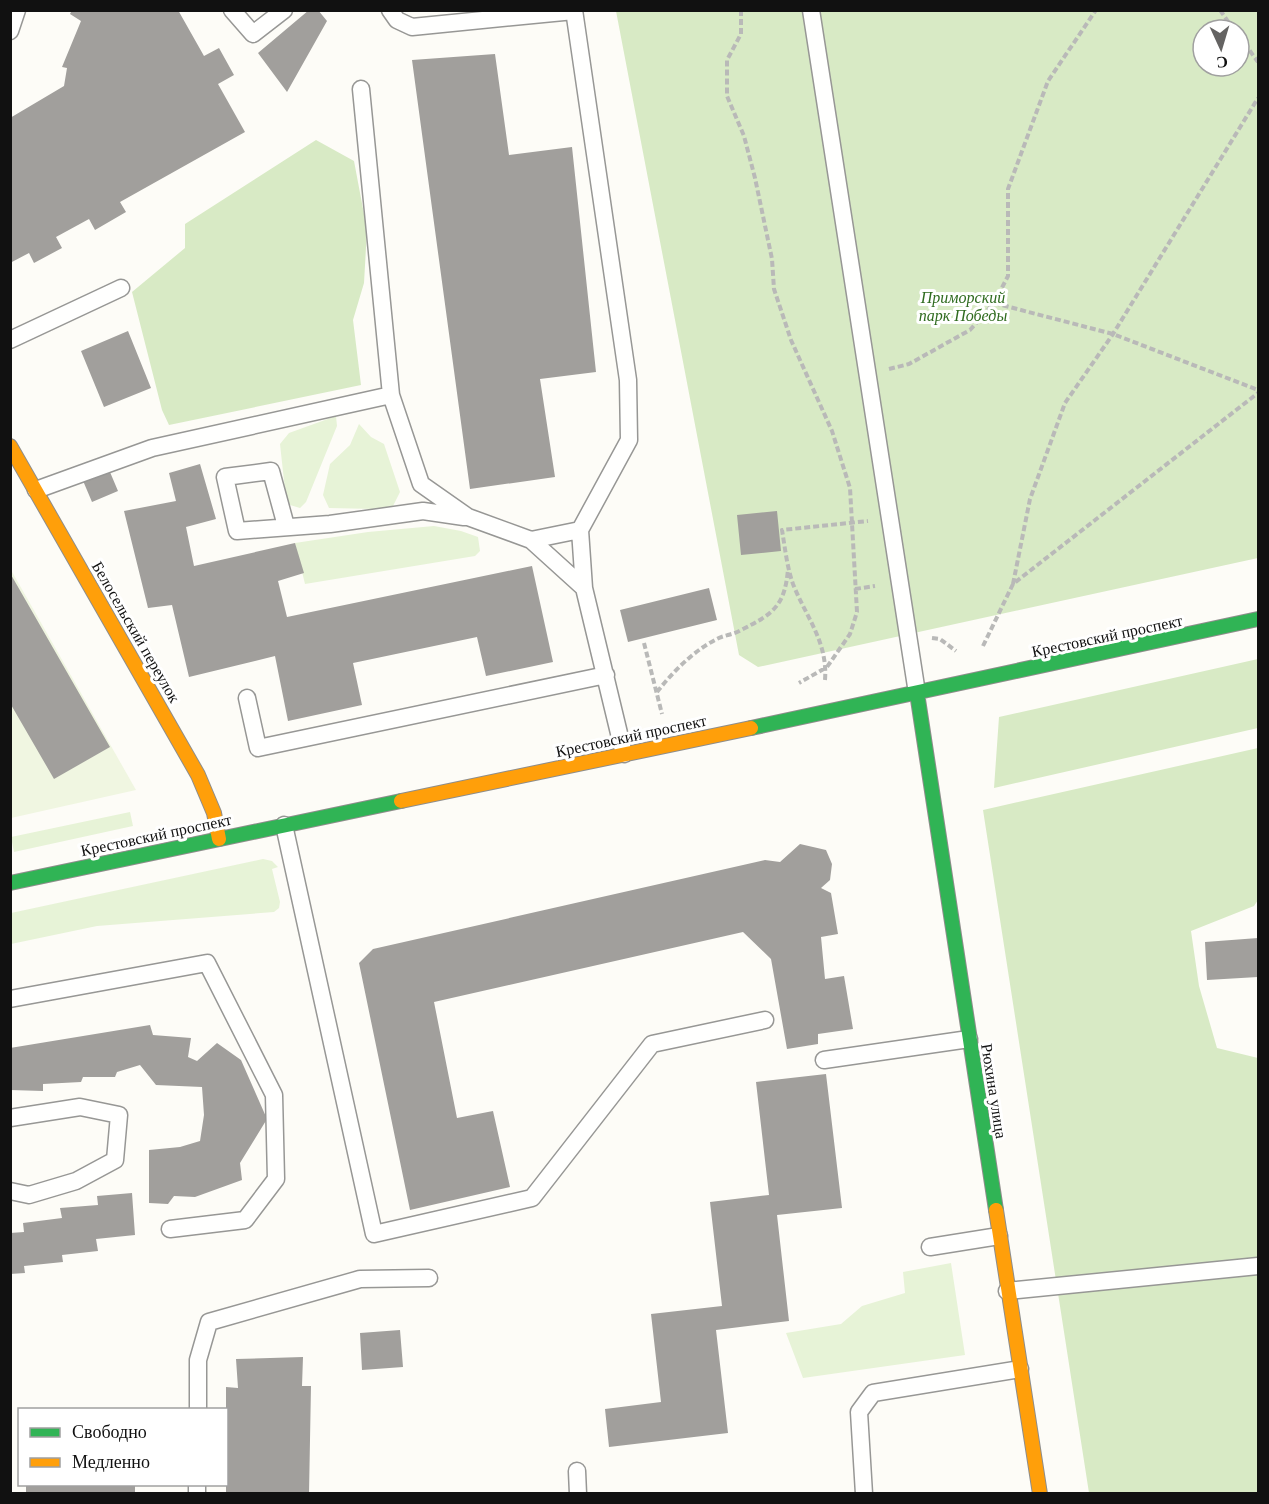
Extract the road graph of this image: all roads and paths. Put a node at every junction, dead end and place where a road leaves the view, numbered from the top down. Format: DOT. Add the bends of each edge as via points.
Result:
graph roads {
  1 [pos="17,10"];
  2 [pos="232,10"];
  3 [pos="284,10"];
  4 [pos="390,10"];
  5 [pos="741,10"];
  6 [pos="811,10"];
  7 [pos="1096,10"];
  8 [pos="574,11"];
  9 [pos="10,31"];
  10 [pos="362,89"];
  11 [pos="1258,98"];
  12 [pos="121,288"];
  13 [pos="994,303"];
  14 [pos="1113,334"];
  15 [pos="10,340"];
  16 [pos="868,374"];
  17 [pos="1258,392"];
  18 [pos="391,395"];
  19 [pos="10,446"];
  20 [pos="421,484"];
  21 [pos="36,490"];
  22 [pos="423,511"];
  23 [pos="468,517"];
  24 [pos="890,519"];
  25 [pos="851,523"];
  26 [pos="286,526"];
  27 [pos="580,530"];
  28 [pos="531,540"];
  29 [pos="788,566"];
  30 [pos="1013,584"];
  31 [pos="584,588"];
  32 [pos="1258,619"];
  33 [pos="908,636"];
  34 [pos="644,643"];
  35 [pos="961,653"];
  36 [pos="979,653"];
  37 [pos="824,668"];
  38 [pos="606,675"];
  39 [pos="789,687"];
  40 [pos="824,689"];
  41 [pos="657,692"];
  42 [pos="917,693"];
  43 [pos="247,698"];
  44 [pos="662,715"];
  45 [pos="624,754"];
  46 [pos="284,825"];
  47 [pos="219,839"];
  48 [pos="10,883"];
  49 [pos="10,999"];
  50 [pos="765,1020"];
  51 [pos="969,1039"];
  52 [pos="824,1060"];
  53 [pos="10,1118"];
  54 [pos="10,1191"];
  55 [pos="170,1230"];
  56 [pos="999,1236"];
  57 [pos="930,1247"];
  58 [pos="1258,1266"];
  59 [pos="429,1278"];
  60 [pos="1007,1291"];
  61 [pos="1020,1369"];
  62 [pos="198,1408"];
  63 [pos="577,1471"];
  64 [pos="578,1494"];
  65 [pos="864,1494"];
  66 [pos="1040,1494"];
  1 -- 9 [label="lane"];
  2 -- 3 [label="lane" via="253,34"];
  4 -- 8 [label="lane" via="397,20 412,27"];
  5 -- 25 [label="path" via="741,34 727,60 727,96 744,136 755,178 772,259 774,289 791,340 832,431 850,488"];
  6 -- 16 [label="lane"];
  7 -- 13 [label="path" via="1048,81 1008,189 1008,276"];
  8 -- 27 [label="lane" via="627,380 629,440"];
  10 -- 18 [label="lane"];
  11 -- 14 [label="path"];
  12 -- 15 [label="lane"];
  13 -- 14 [label="path"];
  13 -- 16 [label="path" via="970,330 936,350 909,364"];
  14 -- 17 [label="path"];
  14 -- 30 [label="path" via="1065,403 1030,499"];
  16 -- 24 [label="lane"];
  17 -- 30 [label="path"];
  18 -- 20 [label="lane"];
  18 -- 21 [label="lane" via="152,448"];
  19 -- 21 [label="street, Белосельский переулок"];
  20 -- 22 [label="lane"];
  20 -- 23 [label="lane"];
  21 -- 47 [label="street, Белосельский переулок" via="198,775 214,813"];
  22 -- 23 [label="lane"];
  22 -- 26 [label="lane"];
  23 -- 28 [label="lane"];
  24 -- 25 [label="path"];
  24 -- 33 [label="lane"];
  25 -- 29 [label="path" via="782,530"];
  25 -- 37 [label="path" via="857,612 850,634"];
  27 -- 28 [label="lane"];
  27 -- 31 [label="lane"];
  28 -- 31 [label="lane"];
  29 -- 37 [label="path" via="816,628"];
  29 -- 41 [label="path" via="783,598 777,607 739,631 713,640 670,675"];
  30 -- 36 [label="path"];
  31 -- 38 [label="lane"];
  32 -- 42 [label="street, Крестовский проспект"];
  33 -- 35 [label="path" via="940,639"];
  33 -- 42 [label="lane"];
  34 -- 41 [label="path"];
  37 -- 39 [label="path"];
  37 -- 40 [label="path"];
  38 -- 43 [label="lane" via="258,748"];
  38 -- 45 [label="lane"];
  41 -- 44 [label="path"];
  42 -- 45 [label="street, Крестовский проспект"];
  42 -- 51 [label="street, Рюхина улица"];
  45 -- 46 [label="street, Крестовский проспект"];
  46 -- 47 [label="street, Крестовский проспект"];
  46 -- 50 [label="lane" via="374,1234 532,1198 652,1044"];
  47 -- 48 [label="street, Крестовский проспект"];
  49 -- 55 [label="lane" via="207,963 274,1095 276,1179 245,1220"];
  51 -- 52 [label="lane"];
  51 -- 56 [label="street, Рюхина улица"];
  53 -- 54 [label="lane" via="80,1107 119,1115 115,1160 76,1181 29,1195"];
  56 -- 57 [label="lane"];
  56 -- 60 [label="street, Рюхина улица"];
  58 -- 60 [label="lane"];
  59 -- 62 [label="lane" via="360,1279 209,1322 198,1360"];
  60 -- 61 [label="street, Рюхина улица"];
  61 -- 65 [label="lane" via="873,1393 859,1412"];
  61 -- 66 [label="street, Рюхина улица"];
  63 -- 64 [label="lane"];
}
